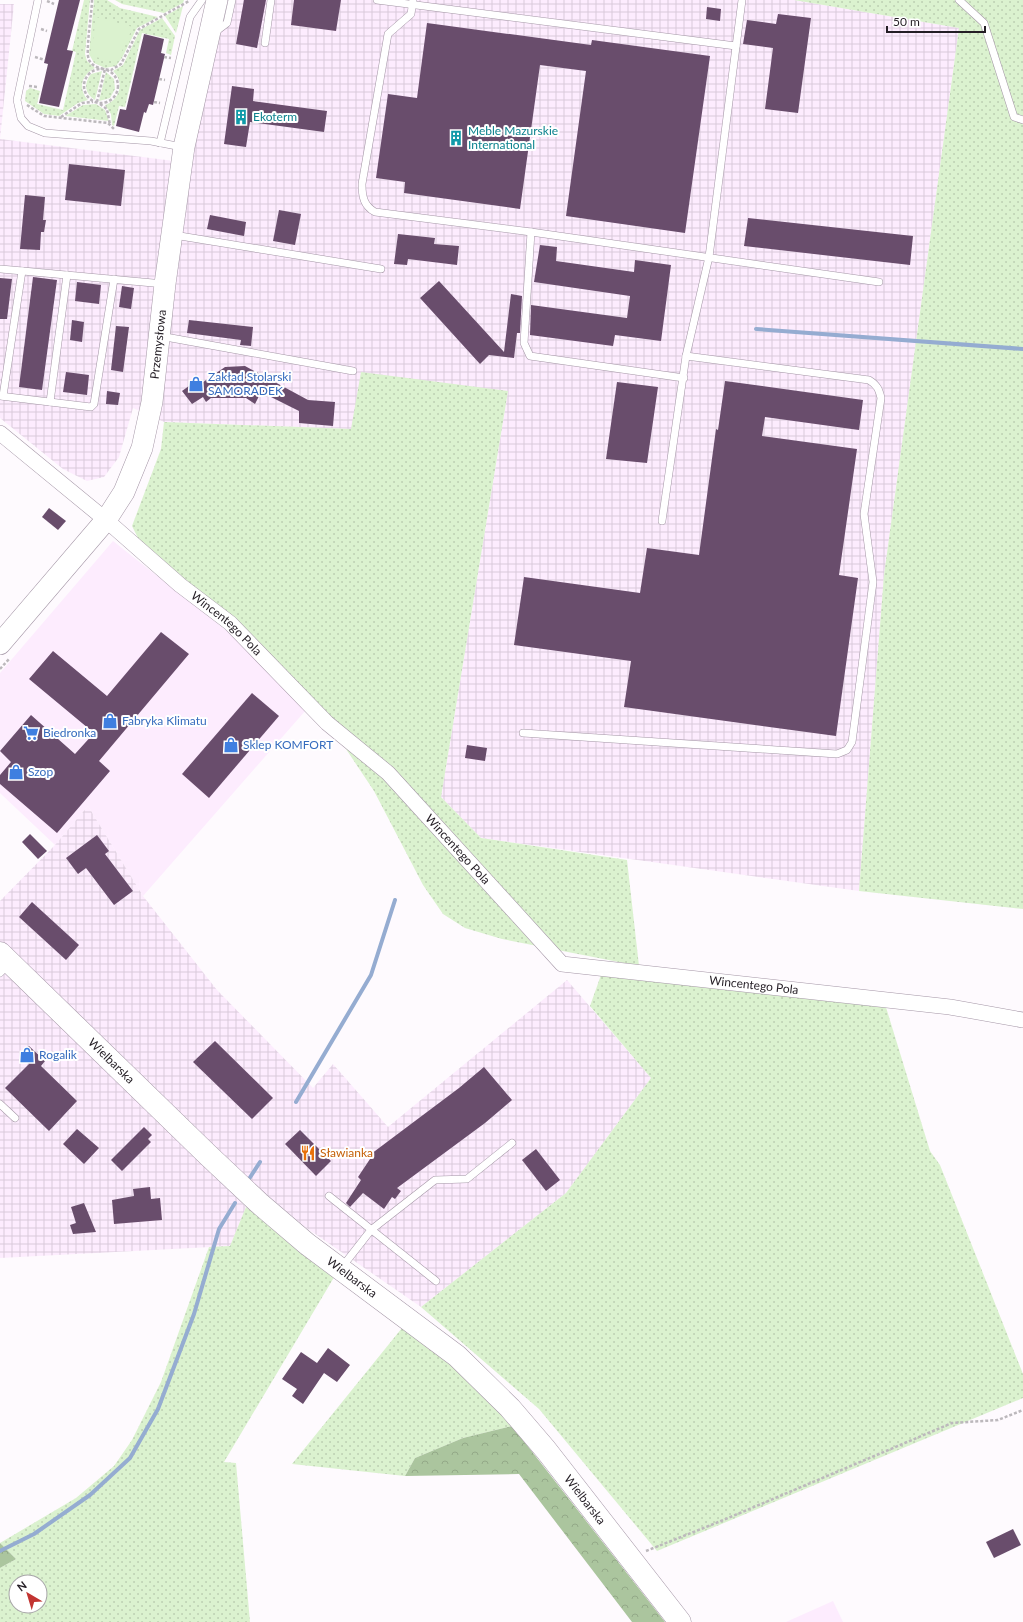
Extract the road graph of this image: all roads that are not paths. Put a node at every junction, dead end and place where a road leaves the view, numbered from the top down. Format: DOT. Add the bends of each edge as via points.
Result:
graph roads {
  1 [pos="38,0"];
  2 [pos="202,0"];
  3 [pos="217,0"];
  4 [pos="232,0"];
  5 [pos="271,0"];
  6 [pos="377,0"];
  7 [pos="742,0"];
  8 [pos="959,0"];
  9 [pos="413,2"];
  10 [pos="208,37"];
  11 [pos="265,43"];
  12 [pos="736,46"];
  13 [pos="1023,120"];
  14 [pos="160,143"];
  15 [pos="184,147"];
  16 [pos="531,232"];
  17 [pos="173,235"];
  18 [pos="709,257"];
  19 [pos="1,269"];
  20 [pos="381,269"];
  21 [pos="22,271"];
  22 [pos="67,275"];
  23 [pos="114,279"];
  24 [pos="880,282"];
  25 [pos="165,284"];
  26 [pos="160,336"];
  27 [pos="686,356"];
  28 [pos="353,371"];
  29 [pos="684,378"];
  30 [pos="1,396"];
  31 [pos="50,402"];
  32 [pos="0,433"];
  33 [pos="106,520"];
  34 [pos="662,520"];
  35 [pos="0,644"];
  36 [pos="523,733"];
  37 [pos="3,963"];
  38 [pos="1023,1020"];
  39 [pos="0,1104"];
  40 [pos="15,1118"];
  41 [pos="512,1143"];
  42 [pos="329,1196"];
  43 [pos="371,1230"];
  44 [pos="340,1268"];
  45 [pos="436,1281"];
  46 [pos="680,1622"];
  1 -- 14 [label="lane" via="17,100 18,111 25,122 35,130 46,132"];
  2 -- 14 [label="lane" via="190,17"];
  3 -- 10 [label="street, Przemysłowa"];
  4 -- 10 [label="lane" via="227,23"];
  5 -- 11 [label="lane"];
  6 -- 9 [label="lane"];
  7 -- 12 [label="lane"];
  8 -- 13 [label="lane" via="984,23 1014,117"];
  9 -- 12 [label="lane"];
  9 -- 16 [label="lane" via="411,14 388,34 362,184 364,202 376,212"];
  10 -- 15 [label="street, Przemysłowa"];
  12 -- 18 [label="lane"];
  14 -- 15 [label="lane"];
  15 -- 17 [label="street, Przemysłowa"];
  16 -- 18 [label="lane"];
  16 -- 29 [label="lane" via="524,343 530,356"];
  17 -- 20 [label="lane"];
  17 -- 25 [label="street, Przemysłowa"];
  18 -- 24 [label="lane"];
  18 -- 27 [label="lane"];
  19 -- 21 [label="lane"];
  21 -- 22 [label="lane"];
  21 -- 30 [label="lane"];
  22 -- 23 [label="lane"];
  22 -- 31 [label="lane"];
  23 -- 25 [label="lane"];
  23 -- 31 [label="lane" via="94,404 91,407"];
  25 -- 26 [label="street, Przemysłowa"];
  26 -- 28 [label="lane"];
  26 -- 33 [label="street, Przemysłowa" via="152,402 142,448 124,492"];
  27 -- 29 [label="lane"];
  27 -- 36 [label="lane" via="869,380 879,391 864,514 873,582 852,742 847,750 836,754"];
  29 -- 34 [label="lane"];
  30 -- 31 [label="lane"];
  32 -- 33 [label="street, Wincentego Pola"];
  33 -- 35 [label="street, Przemysłowa"];
  33 -- 38 [label="street, Wincentego Pola" via="180,585 230,623 327,723 388,773 562,964 950,1007"];
  37 -- 44 [label="main road, Wielbarska" via="214,1161 301,1239"];
  39 -- 40 [label="lane"];
  41 -- 43 [label="lane" via="467,1179 435,1180"];
  42 -- 43 [label="lane"];
  43 -- 44 [label="lane"];
  43 -- 45 [label="lane"];
  44 -- 46 [label="main road, Wielbarska" via="457,1356 510,1408 546,1450"];
}
